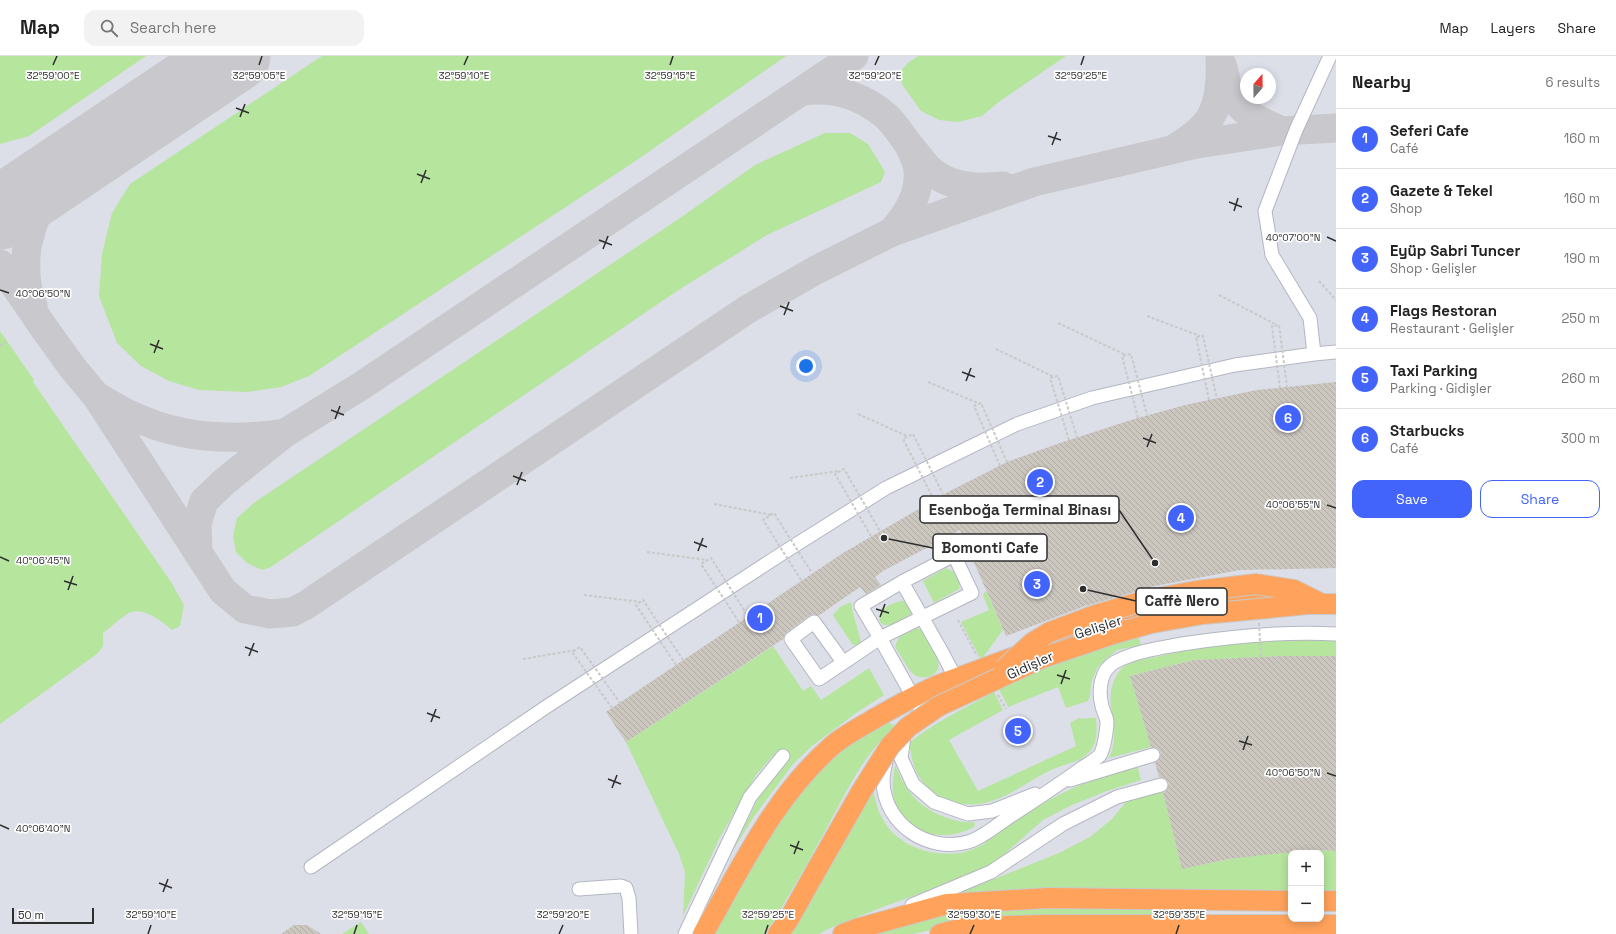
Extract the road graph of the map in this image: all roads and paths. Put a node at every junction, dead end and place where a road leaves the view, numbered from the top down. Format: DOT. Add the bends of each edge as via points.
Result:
graph roads {
  1 [pos="1330,56"];
  2 [pos="1319,281"];
  3 [pos="1219,294"];
  4 [pos="1336,300"];
  5 [pos="1147,316"];
  6 [pos="1058,323"];
  7 [pos="1277,325"];
  8 [pos="1200,336"];
  9 [pos="6,342"];
  10 [pos="0,346"];
  11 [pos="996,349"];
  12 [pos="1336,352"];
  13 [pos="1314,354"];
  14 [pos="1126,355"];
  15 [pos="1054,377"];
  16 [pos="928,382"];
  17 [pos="1287,387"];
  18 [pos="1280,388"];
  19 [pos="1216,399"];
  20 [pos="1210,400"];
  21 [pos="980,404"];
  22 [pos="858,414"];
  23 [pos="1147,415"];
  24 [pos="1138,418"];
  25 [pos="907,436"];
  26 [pos="1077,437"];
  27 [pos="1069,440"];
  28 [pos="1007,462"];
  29 [pos="1000,466"];
  30 [pos="840,471"];
  31 [pos="790,478"];
  32 [pos="943,494"];
  33 [pos="934,500"];
  34 [pos="714,504"];
  35 [pos="772,515"];
  36 [pos="880,531"];
  37 [pos="872,536"];
  38 [pos="647,552"];
  39 [pos="707,560"];
  40 [pos="812,573"];
  41 [pos="801,580"];
  42 [pos="902,582"];
  43 [pos="584,595"];
  44 [pos="1332,599"];
  45 [pos="640,602"];
  46 [pos="748,616"];
  47 [pos="922,617"];
  48 [pos="739,622"];
  49 [pos="1336,634"];
  50 [pos="880,638"];
  51 [pos="576,650"];
  52 [pos="523,659"];
  53 [pos="683,660"];
  54 [pos="842,662"];
  55 [pos="676,665"];
  56 [pos="956,679"];
  57 [pos="936,686"];
  58 [pos="913,697"];
  59 [pos="620,703"];
  60 [pos="612,708"];
  61 [pos="890,746"];
  62 [pos="1153,755"];
  63 [pos="783,756"];
  64 [pos="1059,784"];
  65 [pos="1161,785"];
  66 [pos="311,867"];
  67 [pos="579,889"];
  68 [pos="1288,901"];
  69 [pos="1324,901"];
  70 [pos="1336,901"];
  71 [pos="1336,920"];
  72 [pos="1203,925"];
  73 [pos="1336,925"];
  74 [pos="849,932"];
  75 [pos="631,934"];
  76 [pos="685,934"];
  77 [pos="703,934"];
  78 [pos="778,934"];
  79 [pos="940,934"];
  1 -- 13 [label="lane" via="1296,130 1265,212 1272,255 1310,318"];
  2 -- 4 [label="path"];
  3 -- 7 [label="path"];
  5 -- 8 [label="path"];
  6 -- 14 [label="path"];
  7 -- 17 [label="path, bridge"];
  7 -- 18 [label="path, bridge" via="1272,326"];
  8 -- 19 [label="path, bridge" via="1203,336"];
  8 -- 20 [label="path, bridge" via="1196,337"];
  9 -- 10 [label="path"];
  11 -- 15 [label="path"];
  12 -- 13 [label="lane"];
  13 -- 66 [label="lane" via="1235,365 1092,398 1017,424 886,488 546,707"];
  14 -- 23 [label="path, bridge" via="1131,354"];
  14 -- 24 [label="path, bridge" via="1122,356"];
  15 -- 26 [label="path, bridge" via="1058,376"];
  15 -- 27 [label="path, bridge" via="1050,378"];
  16 -- 21 [label="path"];
  21 -- 28 [label="path, bridge"];
  21 -- 29 [label="path, bridge" via="974,406"];
  22 -- 25 [label="path"];
  25 -- 32 [label="path, bridge" via="913,434"];
  25 -- 33 [label="path, bridge" via="903,439"];
  30 -- 31 [label="path"];
  30 -- 36 [label="path, bridge" via="844,469"];
  30 -- 37 [label="path, bridge" via="835,474"];
  34 -- 35 [label="path"];
  35 -- 40 [label="path, bridge" via="774,513"];
  35 -- 41 [label="path, bridge" via="763,520"];
  38 -- 39 [label="path"];
  39 -- 46 [label="path, bridge" via="711,558"];
  39 -- 48 [label="path, bridge" via="701,564"];
  42 -- 47 [label="lane"];
  42 -- 47 [label="lane" via="954,555 972,593"];
  42 -- 50 [label="lane" via="861,606"];
  43 -- 45 [label="path"];
  44 -- 56 [label="highway, Gelişler" via="1292,595 1184,605 1114,620"];
  44 -- 61 [label="highway, bridge" via="1256,584 1147,600 1095,615 1050,632 1032,643 1000,673 970,692 939,706 908,727"];
  45 -- 53 [label="path, bridge" via="643,600"];
  45 -- 55 [label="path, bridge" via="636,605"];
  47 -- 50 [label="lane"];
  47 -- 56 [label="lane"];
  49 -- 64 [label="lane" via="1305,632 1230,636 1132,654 1114,662 1104,672 1099,691 1107,720 1105,741 1100,755"];
  50 -- 54 [label="lane"];
  50 -- 58 [label="lane"];
  51 -- 52 [label="path"];
  51 -- 59 [label="path, bridge" via="580,647"];
  51 -- 60 [label="path, bridge" via="572,652"];
  56 -- 57 [label="highway, Gelişler"];
  57 -- 58 [label="highway, Gelişler"];
  57 -- 64 [label="lane" via="904,736 901,758 914,784 934,802 968,814 992,811"];
  58 -- 77 [label="highway, Gelişler" via="858,728 811,765 773,814"];
  61 -- 64 [label="lane, bridge" via="883,781 892,813 911,833 938,844 954,845 969,842"];
  61 -- 78 [label="highway, bridge"];
  62 -- 64 [label="lane"];
  63 -- 76 [label="lane" via="750,797"];
  65 -- 74 [label="lane" via="1117,796 1063,824 991,872"];
  67 -- 75 [label="lane" via="621,886 626,888"];
  68 -- 74 [label="highway" via="1048,898 947,904"];
  69 -- 70 [label="highway"];
  71 -- 72 [label="lane"];
  72 -- 73 [label="highway"];
  72 -- 79 [label="highway" via="991,926 968,927"];
}
